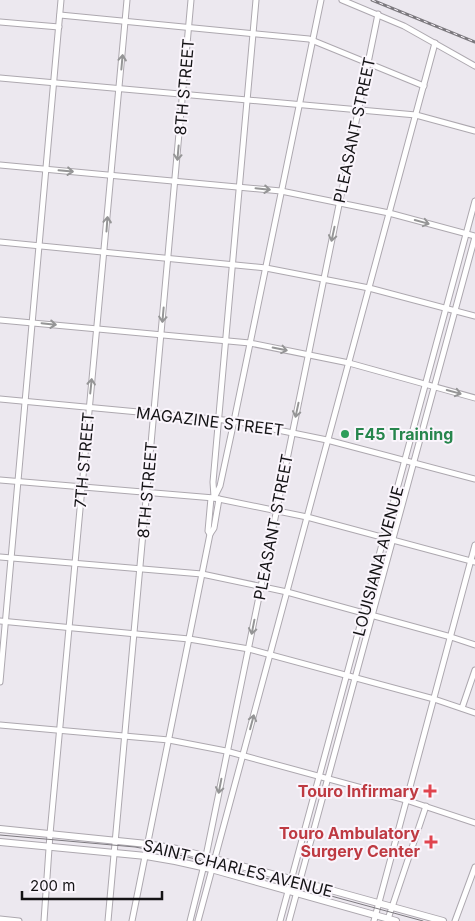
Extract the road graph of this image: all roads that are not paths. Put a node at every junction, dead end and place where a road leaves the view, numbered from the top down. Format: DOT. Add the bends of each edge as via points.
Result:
graph roads {
  1 [pos="61,0"];
  2 [pos="127,0"];
  3 [pos="191,0"];
  4 [pos="256,0"];
  5 [pos="321,0"];
  6 [pos="342,0"];
  7 [pos="378,14"];
  8 [pos="60,15"];
  9 [pos="125,21"];
  10 [pos="0,22"];
  11 [pos="59,27"];
  12 [pos="189,28"];
  13 [pos="253,33"];
  14 [pos="313,40"];
  15 [pos="435,43"];
  16 [pos="368,63"];
  17 [pos="475,66"];
  18 [pos="0,78"];
  19 [pos="54,83"];
  20 [pos="424,86"];
  21 [pos="120,90"];
  22 [pos="183,96"];
  23 [pos="247,101"];
  24 [pos="299,105"];
  25 [pos="359,110"];
  26 [pos="416,115"];
  27 [pos="475,131"];
  28 [pos="0,165"];
  29 [pos="46,169"];
  30 [pos="110,174"];
  31 [pos="175,180"];
  32 [pos="240,186"];
  33 [pos="282,191"];
  34 [pos="475,201"];
  35 [pos="340,203"];
  36 [pos="390,213"];
  37 [pos="466,233"];
  38 [pos="475,236"];
  39 [pos="0,242"];
  40 [pos="39,246"];
  41 [pos="105,253"];
  42 [pos="168,258"];
  43 [pos="232,264"];
  44 [pos="266,268"];
  45 [pos="324,278"];
  46 [pos="369,288"];
  47 [pos="446,308"];
  48 [pos="455,310"];
  49 [pos="475,316"];
  50 [pos="0,320"];
  51 [pos="32,323"];
  52 [pos="97,330"];
  53 [pos="161,335"];
  54 [pos="225,341"];
  55 [pos="250,344"];
  56 [pos="308,355"];
  57 [pos="349,363"];
  58 [pos="426,384"];
  59 [pos="434,386"];
  60 [pos="475,398"];
  61 [pos="0,399"];
  62 [pos="25,401"];
  63 [pos="89,407"];
  64 [pos="154,414"];
  65 [pos="219,419"];
  66 [pos="234,421"];
  67 [pos="415,423"];
  68 [pos="424,425"];
  69 [pos="292,432"];
  70 [pos="328,440"];
  71 [pos="404,460"];
  72 [pos="414,462"];
  73 [pos="475,479"];
  74 [pos="0,480"];
  75 [pos="18,481"];
  76 [pos="82,487"];
  77 [pos="147,492"];
  78 [pos="215,498"];
  79 [pos="276,510"];
  80 [pos="307,517"];
  81 [pos="384,538"];
  82 [pos="393,540"];
  83 [pos="475,545"];
  84 [pos="0,557"];
  85 [pos="11,558"];
  86 [pos="473,561"];
  87 [pos="75,563"];
  88 [pos="139,570"];
  89 [pos="202,574"];
  90 [pos="261,587"];
  91 [pos="287,592"];
  92 [pos="364,613"];
  93 [pos="372,615"];
  94 [pos="3,621"];
  95 [pos="69,626"];
  96 [pos="134,633"];
  97 [pos="451,637"];
  98 [pos="189,638"];
  99 [pos="475,645"];
  100 [pos="249,649"];
  101 [pos="270,655"];
  102 [pos="475,670"];
  103 [pos="347,675"];
  104 [pos="356,677"];
  105 [pos="0,682"];
  106 [pos="434,698"];
  107 [pos="462,708"];
  108 [pos="475,713"];
  109 [pos="0,725"];
  110 [pos="61,730"];
  111 [pos="125,736"];
  112 [pos="169,740"];
  113 [pos="226,751"];
  114 [pos="243,755"];
  115 [pos="320,776"];
  116 [pos="329,778"];
  117 [pos="406,800"];
  118 [pos="426,806"];
  119 [pos="475,823"];
  120 [pos="0,829"];
  121 [pos="304,833"];
  122 [pos="50,834"];
  123 [pos="313,835"];
  124 [pos="115,841"];
  125 [pos="0,842"];
  126 [pos="147,844"];
  127 [pos="49,846"];
  128 [pos="114,852"];
  129 [pos="146,856"];
  130 [pos="206,856"];
  131 [pos="214,858"];
  132 [pos="475,867"];
  133 [pos="207,868"];
  134 [pos="291,879"];
  135 [pos="300,882"];
  136 [pos="288,890"];
  137 [pos="297,893"];
  138 [pos="379,903"];
  139 [pos="391,906"];
  140 [pos="374,918"];
  141 [pos="388,918"];
  142 [pos="0,919"];
  143 [pos="19,921"];
  144 [pos="44,921"];
  145 [pos="108,921"];
  146 [pos="132,921"];
  147 [pos="190,921"];
  148 [pos="198,921"];
  149 [pos="280,921"];
  150 [pos="289,921"];
  151 [pos="396,921"];
  152 [pos="442,921"];
  153 [pos="455,921"];
  1 -- 8 [label="street"];
  2 -- 9 [label="street, 7TH STREET"];
  3 -- 12 [label="street, 8TH STREET"];
  4 -- 13 [label="street"];
  5 -- 14 [label="street"];
  6 -- 7 [label="street"];
  7 -- 15 [label="street"];
  7 -- 16 [label="street, PLEASANT STREET"];
  8 -- 9 [label="street"];
  8 -- 11 [label="street"];
  9 -- 12 [label="street"];
  21 -- 9 [label="street, 7TH STREET, one-way"];
  10 -- 11 [label="street"];
  11 -- 19 [label="street"];
  12 -- 13 [label="street"];
  12 -- 22 [label="street, 8TH STREET"];
  13 -- 14 [label="street"];
  13 -- 23 [label="street"];
  14 -- 16 [label="street"];
  14 -- 24 [label="street"];
  15 -- 17 [label="street"];
  15 -- 20 [label="street"];
  16 -- 20 [label="street"];
  16 -- 25 [label="street, PLEASANT STREET"];
  18 -- 19 [label="street"];
  19 -- 21 [label="street"];
  19 -- 29 [label="street"];
  20 -- 26 [label="street"];
  21 -- 22 [label="street"];
  21 -- 30 [label="street, 7TH STREET"];
  22 -- 23 [label="street"];
  22 -- 31 [label="street, 8TH STREET, one-way"];
  23 -- 24 [label="street"];
  23 -- 32 [label="street"];
  24 -- 25 [label="street"];
  24 -- 33 [label="street"];
  25 -- 26 [label="street"];
  25 -- 35 [label="street, PLEASANT STREET"];
  26 -- 27 [label="street"];
  26 -- 36 [label="street"];
  28 -- 29 [label="street"];
  29 -- 30 [label="street, one-way"];
  29 -- 40 [label="street"];
  30 -- 31 [label="street"];
  41 -- 30 [label="street, 7TH STREET, one-way"];
  31 -- 32 [label="street"];
  31 -- 42 [label="street, 8TH STREET"];
  32 -- 33 [label="street, one-way"];
  32 -- 43 [label="street"];
  33 -- 35 [label="street"];
  33 -- 44 [label="street"];
  34 -- 37 [label="street, LOUISIANA AVENUE"];
  35 -- 36 [label="street"];
  35 -- 45 [label="street, PLEASANT STREET, one-way"];
  36 -- 37 [label="street, one-way"];
  36 -- 46 [label="street"];
  37 -- 38 [label="street"];
  37 -- 47 [label="street, LOUISIANA AVENUE"];
  38 -- 48 [label="street, LOUISIANA AVENUE"];
  39 -- 40 [label="street"];
  40 -- 41 [label="street"];
  40 -- 51 [label="street"];
  41 -- 42 [label="street"];
  41 -- 52 [label="street, 7TH STREET"];
  42 -- 43 [label="street"];
  42 -- 53 [label="street, 8TH STREET, one-way"];
  43 -- 44 [label="street"];
  43 -- 54 [label="street"];
  44 -- 45 [label="street"];
  44 -- 55 [label="street"];
  45 -- 46 [label="street"];
  45 -- 56 [label="street, PLEASANT STREET"];
  46 -- 47 [label="street"];
  46 -- 57 [label="street"];
  47 -- 48 [label="street"];
  47 -- 58 [label="street, LOUISIANA AVENUE"];
  48 -- 49 [label="street"];
  48 -- 59 [label="street, LOUISIANA AVENUE"];
  50 -- 51 [label="street"];
  51 -- 52 [label="street, one-way"];
  51 -- 62 [label="street"];
  52 -- 53 [label="street"];
  63 -- 52 [label="street, 7TH STREET, one-way"];
  53 -- 54 [label="street"];
  53 -- 64 [label="street, 8TH STREET"];
  54 -- 55 [label="street"];
  54 -- 65 [label="street"];
  55 -- 56 [label="street, one-way"];
  55 -- 66 [label="street"];
  56 -- 57 [label="street"];
  56 -- 69 [label="street, PLEASANT STREET, one-way"];
  57 -- 58 [label="street"];
  57 -- 70 [label="street"];
  58 -- 59 [label="street"];
  58 -- 67 [label="street, LOUISIANA AVENUE"];
  59 -- 60 [label="street, one-way"];
  59 -- 68 [label="street, LOUISIANA AVENUE"];
  61 -- 62 [label="street, MAGAZINE STREET"];
  62 -- 63 [label="street, MAGAZINE STREET"];
  62 -- 75 [label="street"];
  63 -- 64 [label="street, MAGAZINE STREET"];
  63 -- 76 [label="street, 7TH STREET"];
  64 -- 65 [label="street, MAGAZINE STREET"];
  64 -- 77 [label="street, 8TH STREET"];
  65 -- 66 [label="street, MAGAZINE STREET"];
  65 -- 78 [label="street" via="213,482"];
  66 -- 69 [label="street, MAGAZINE STREET"];
  66 -- 78 [label="street"];
  67 -- 68 [label="street"];
  67 -- 71 [label="street, LOUISIANA AVENUE"];
  68 -- 72 [label="street, LOUISIANA AVENUE"];
  69 -- 70 [label="street, MAGAZINE STREET"];
  69 -- 79 [label="street, PLEASANT STREET"];
  70 -- 71 [label="street, MAGAZINE STREET"];
  70 -- 80 [label="street"];
  71 -- 72 [label="street, MAGAZINE STREET"];
  71 -- 81 [label="street, LOUISIANA AVENUE"];
  72 -- 73 [label="street, MAGAZINE STREET"];
  72 -- 82 [label="street, LOUISIANA AVENUE"];
  74 -- 75 [label="street"];
  75 -- 76 [label="street"];
  75 -- 85 [label="street"];
  76 -- 77 [label="street"];
  76 -- 87 [label="street, 7TH STREET"];
  77 -- 78 [label="street"];
  77 -- 88 [label="street, 8TH STREET"];
  78 -- 79 [label="street"];
  78 -- 89 [label="street"];
  79 -- 80 [label="street"];
  79 -- 90 [label="street, PLEASANT STREET"];
  80 -- 81 [label="street"];
  80 -- 91 [label="street"];
  81 -- 82 [label="street"];
  81 -- 92 [label="street, LOUISIANA AVENUE"];
  82 -- 86 [label="street"];
  82 -- 93 [label="street, LOUISIANA AVENUE"];
  83 -- 86 [label="street"];
  84 -- 85 [label="street"];
  85 -- 87 [label="street"];
  85 -- 94 [label="street"];
  86 -- 97 [label="street"];
  87 -- 88 [label="street"];
  87 -- 95 [label="street, 7TH STREET"];
  88 -- 89 [label="street"];
  88 -- 96 [label="street, 8TH STREET"];
  89 -- 90 [label="street"];
  89 -- 98 [label="street"];
  90 -- 91 [label="street"];
  90 -- 100 [label="street, PLEASANT STREET, one-way"];
  91 -- 92 [label="street"];
  91 -- 101 [label="street"];
  92 -- 93 [label="street"];
  92 -- 103 [label="street, LOUISIANA AVENUE"];
  93 -- 97 [label="street"];
  93 -- 104 [label="street, LOUISIANA AVENUE"];
  94 -- 95 [label="street"];
  94 -- 105 [label="street"];
  95 -- 96 [label="street"];
  95 -- 110 [label="street, 7TH STREET"];
  96 -- 98 [label="street"];
  96 -- 111 [label="street, 8TH STREET"];
  97 -- 99 [label="street"];
  97 -- 106 [label="street"];
  98 -- 100 [label="street"];
  98 -- 112 [label="street"];
  100 -- 101 [label="street"];
  100 -- 113 [label="street, PLEASANT STREET"];
  101 -- 103 [label="street"];
  114 -- 101 [label="street, one-way"];
  102 -- 107 [label="street"];
  103 -- 104 [label="street"];
  103 -- 115 [label="street, LOUISIANA AVENUE"];
  104 -- 106 [label="street"];
  104 -- 116 [label="street, LOUISIANA AVENUE"];
  106 -- 107 [label="street"];
  106 -- 117 [label="street"];
  107 -- 108 [label="street"];
  109 -- 110 [label="street"];
  110 -- 111 [label="street"];
  110 -- 122 [label="street, 7TH STREET"];
  111 -- 112 [label="street"];
  111 -- 124 [label="street, 8TH STREET"];
  112 -- 113 [label="street"];
  112 -- 126 [label="street"];
  113 -- 114 [label="street"];
  113 -- 130 [label="street, PLEASANT STREET, one-way"];
  114 -- 115 [label="street"];
  114 -- 131 [label="street"];
  115 -- 116 [label="street"];
  115 -- 121 [label="street, LOUISIANA AVENUE"];
  116 -- 117 [label="street"];
  116 -- 123 [label="street, LOUISIANA AVENUE"];
  117 -- 118 [label="street"];
  117 -- 138 [label="street"];
  118 -- 119 [label="street"];
  118 -- 139 [label="street"];
  120 -- 122 [label="main road, SAINT CHARLES AVENUE"];
  121 -- 123 [label="street"];
  121 -- 134 [label="street, LOUISIANA AVENUE"];
  122 -- 124 [label="main road, SAINT CHARLES AVENUE"];
  122 -- 127 [label="street, 7TH STREET"];
  123 -- 135 [label="street, LOUISIANA AVENUE"];
  124 -- 126 [label="main road, SAINT CHARLES AVENUE"];
  124 -- 128 [label="street, 8TH STREET"];
  125 -- 127 [label="main road, SAINT CHARLES AVENUE"];
  126 -- 129 [label="street"];
  126 -- 130 [label="main road, SAINT CHARLES AVENUE"];
  127 -- 128 [label="main road, SAINT CHARLES AVENUE"];
  127 -- 144 [label="street, 7TH STREET"];
  128 -- 129 [label="main road, SAINT CHARLES AVENUE"];
  128 -- 145 [label="street, 8TH STREET"];
  129 -- 133 [label="main road, SAINT CHARLES AVENUE"];
  129 -- 146 [label="street"];
  130 -- 131 [label="main road, SAINT CHARLES AVENUE"];
  130 -- 133 [label="street, PLEASANT STREET"];
  131 -- 133 [label="street"];
  131 -- 134 [label="main road, SAINT CHARLES AVENUE"];
  132 -- 153 [label="street"];
  133 -- 136 [label="main road, SAINT CHARLES AVENUE"];
  133 -- 147 [label="street, PLEASANT STREET"];
  133 -- 148 [label="street"];
  134 -- 135 [label="main road, SAINT CHARLES AVENUE"];
  134 -- 136 [label="street, LOUISIANA AVENUE"];
  135 -- 137 [label="street, LOUISIANA AVENUE"];
  135 -- 138 [label="main road, SAINT CHARLES AVENUE"];
  136 -- 137 [label="main road, SAINT CHARLES AVENUE"];
  136 -- 149 [label="street, LOUISIANA AVENUE"];
  137 -- 140 [label="main road, SAINT CHARLES AVENUE"];
  137 -- 150 [label="street, LOUISIANA AVENUE"];
  138 -- 139 [label="main road, SAINT CHARLES AVENUE"];
  138 -- 140 [label="street"];
  139 -- 141 [label="street"];
  139 -- 152 [label="main road, SAINT CHARLES AVENUE"];
  140 -- 141 [label="main road, SAINT CHARLES AVENUE"];
  141 -- 151 [label="main road, SAINT CHARLES AVENUE"];
  142 -- 143 [label="street"];
}
